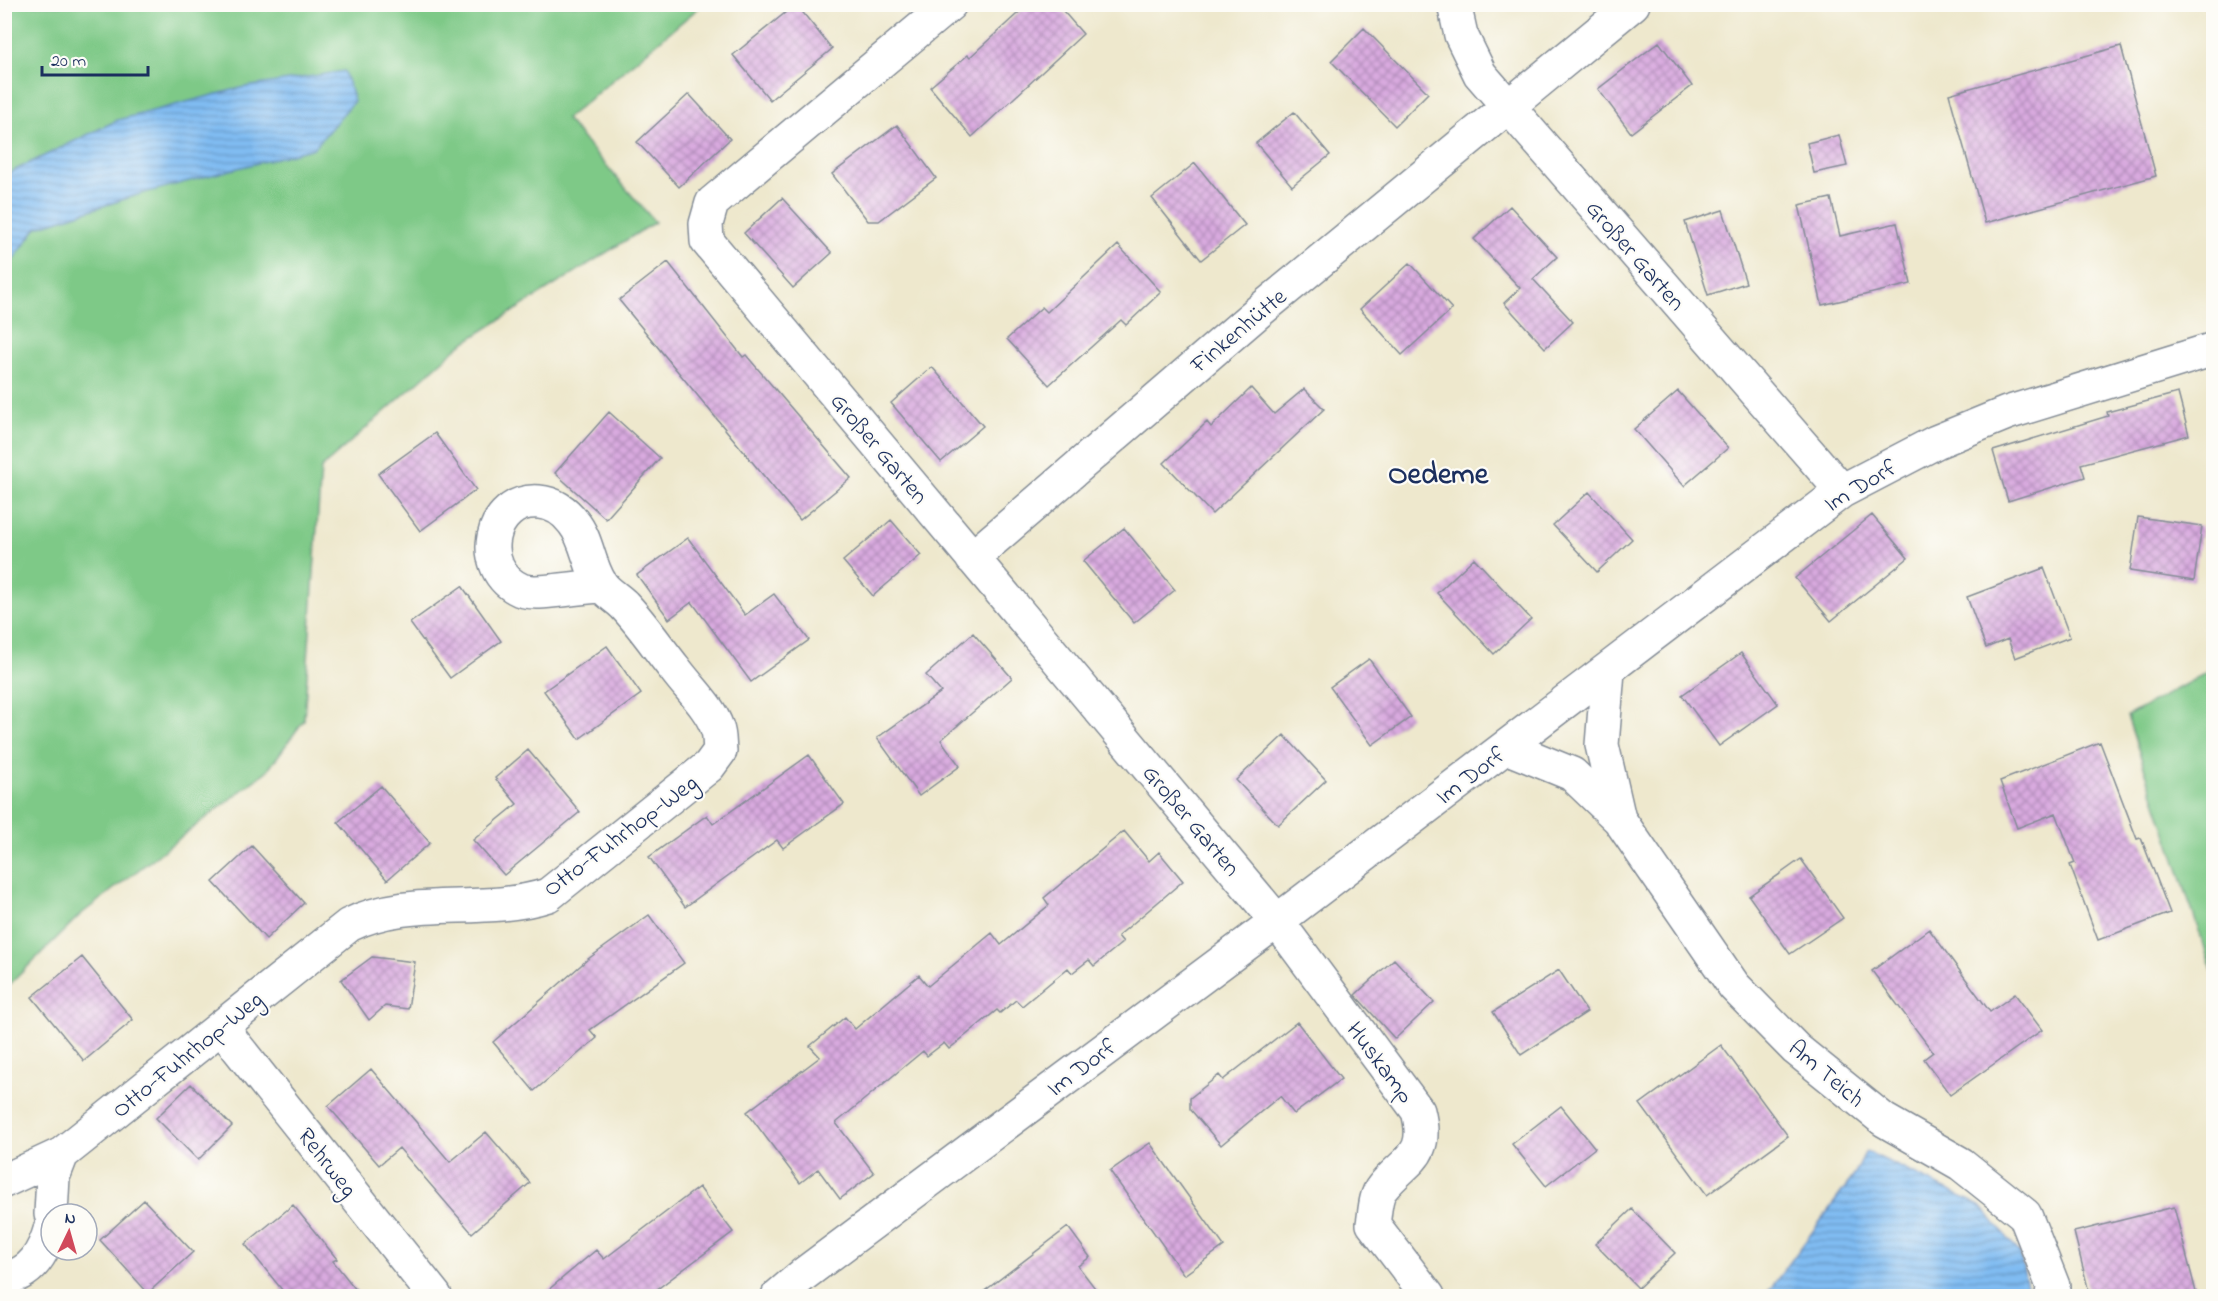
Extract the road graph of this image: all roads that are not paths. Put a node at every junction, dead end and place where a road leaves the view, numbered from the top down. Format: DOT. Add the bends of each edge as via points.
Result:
graph roads {
  1 [pos="950,4"];
  2 [pos="1454,4"];
  3 [pos="1633,4"];
  4 [pos="1508,108"];
  5 [pos="2214,349"];
  6 [pos="1842,491"];
  7 [pos="972,558"];
  8 [pos="602,586"];
  9 [pos="1608,671"];
  10 [pos="1506,747"];
  11 [pos="1619,819"];
  12 [pos="1277,921"];
  13 [pos="220,1027"];
  14 [pos="62,1154"];
  15 [pos="4,1181"];
  16 [pos="52,1202"];
  17 [pos="39,1256"];
  18 [pos="4,1278"];
  19 [pos="435,1296"];
  20 [pos="778,1296"];
  21 [pos="1428,1296"];
  22 [pos="2052,1296"];
  1 -- 7 [label="street, Großer Garten" via="712,203 706,224 707,241"];
  2 -- 4 [label="street, Großer Garten" via="1461,35 1480,74"];
  3 -- 4 [label="street, Finkenhütte"];
  4 -- 6 [label="street, Großer Garten"];
  4 -- 7 [label="street, Finkenhütte" via="1258,312"];
  5 -- 6 [label="street, Im Dorf" via="2007,413 1936,442"];
  6 -- 9 [label="street, Im Dorf"];
  7 -- 12 [label="street, Großer Garten"];
  8 -- 13 [label="street, Otto-Fuhrhop-Weg" via="624,605 717,728 720,751 709,766 548,895 523,903 399,908 371,914 349,925"];
  9 -- 10 [label="street, Im Dorf"];
  9 -- 11 [label="street, Am Teich" via="1602,745"];
  10 -- 11 [label="street, Am Teich" via="1572,774"];
  10 -- 12 [label="street, Im Dorf"];
  11 -- 22 [label="street, Am Teich" via="1734,986 1796,1049 1884,1120 1961,1164 2025,1215 2053,1286"];
  12 -- 20 [label="street, Im Dorf"];
  12 -- 21 [label="street, Huskamp" via="1418,1111 1423,1133 1412,1160 1380,1190 1373,1224"];
  13 -- 14 [label="street, Otto-Fuhrhop-Weg"];
  13 -- 19 [label="street, Rehrweg"];
  14 -- 15 [label="street, Otto-Fuhrhop-Weg"];
  14 -- 16 [label="street" via="53,1177"];
  17 -- 18 [label="street" via="23,1274"];
}
